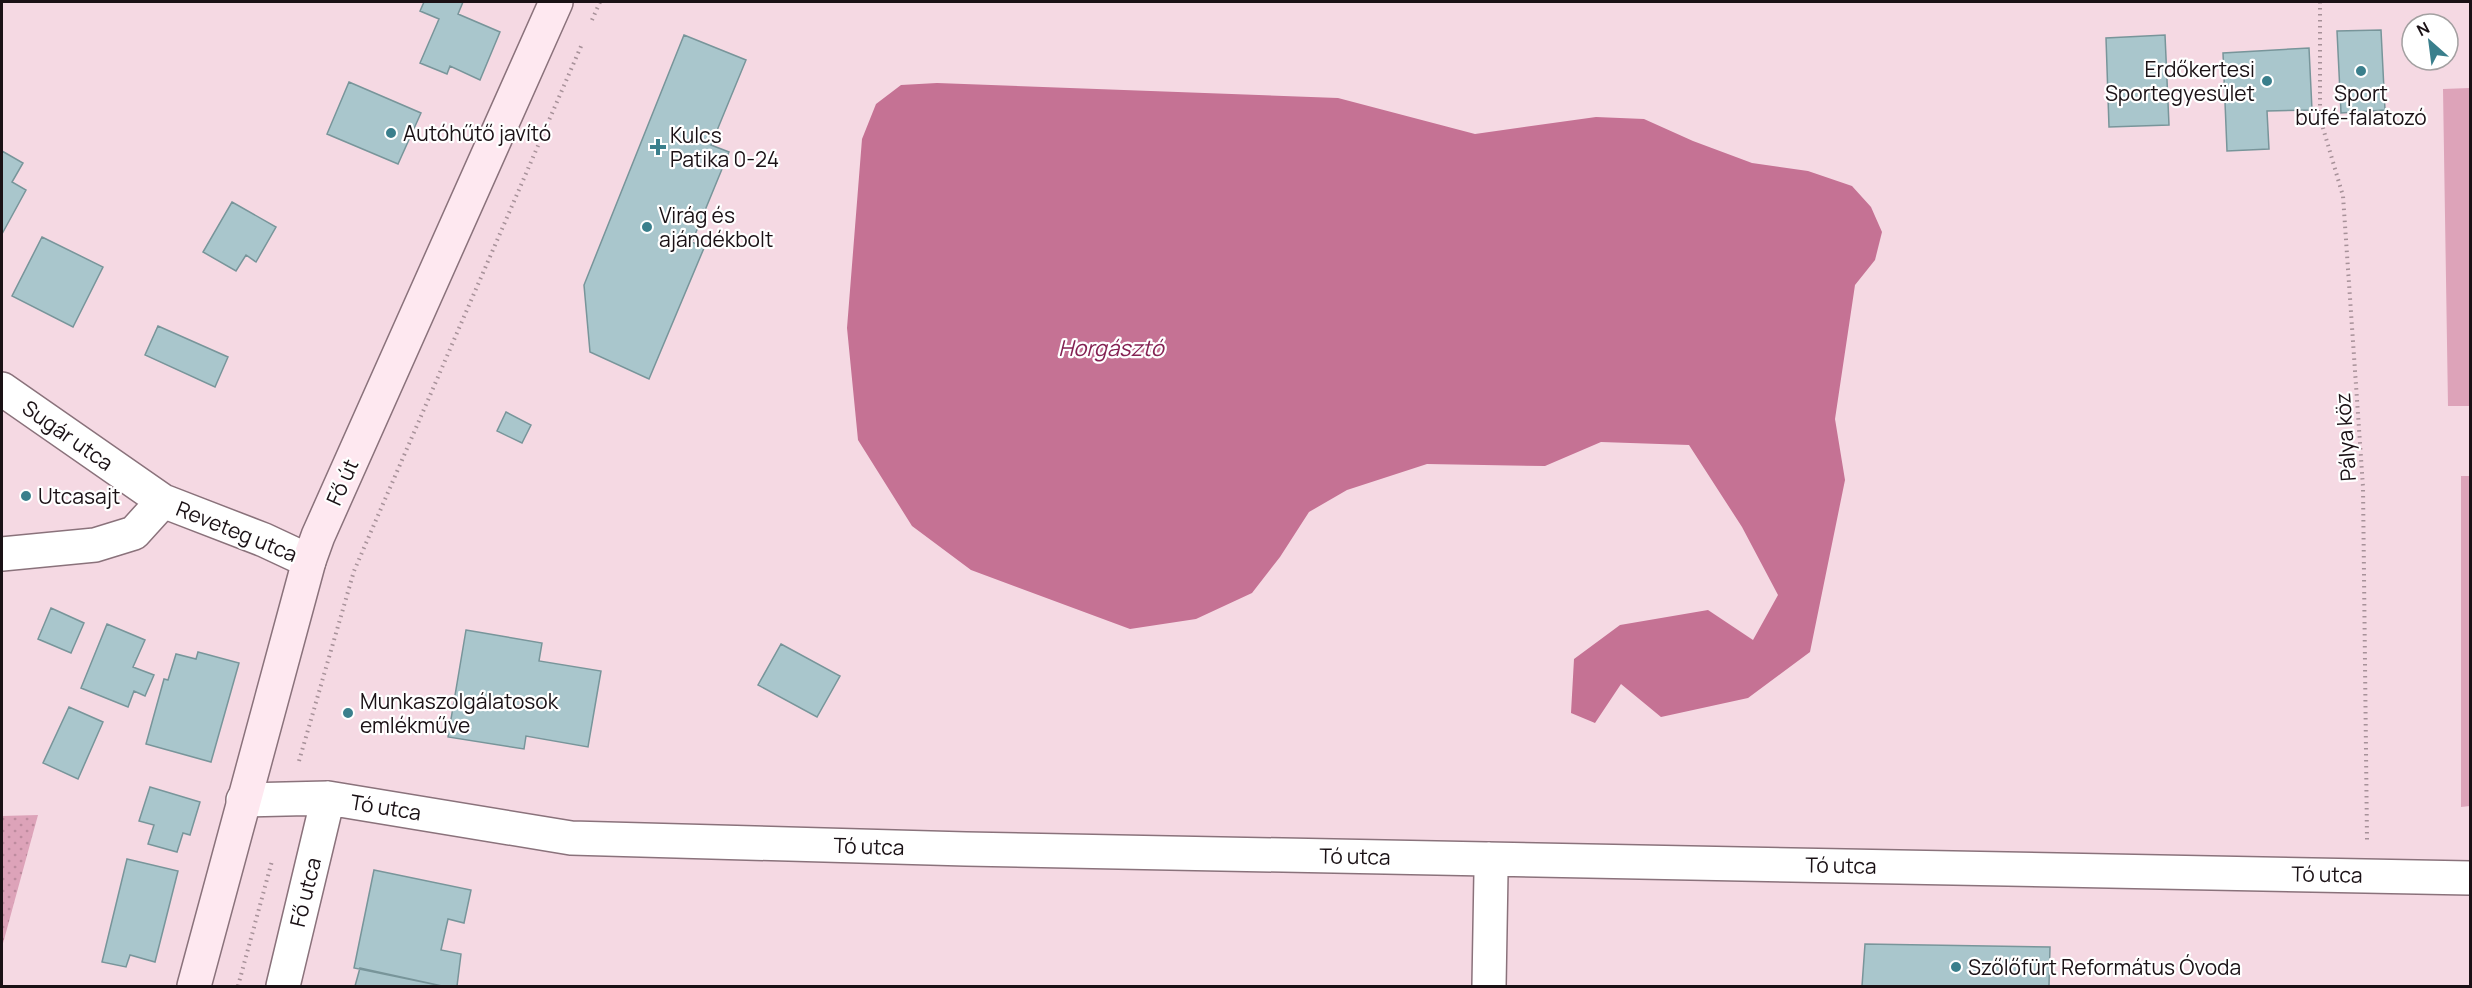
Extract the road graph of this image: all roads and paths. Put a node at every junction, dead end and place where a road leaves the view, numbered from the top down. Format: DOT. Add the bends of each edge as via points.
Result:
graph roads {
  1 [pos="556,2"];
  2 [pos="600,2"];
  3 [pos="2320,2"];
  4 [pos="590,23"];
  5 [pos="586,34"];
  6 [pos="2,389"];
  7 [pos="164,501"];
  8 [pos="2,554"];
  9 [pos="309,561"];
  10 [pos="328,798"];
  11 [pos="288,799"];
  12 [pos="243,800"];
  13 [pos="273,854"];
  14 [pos="1489,859"];
  15 [pos="2367,875"];
  16 [pos="2470,878"];
  17 [pos="194,987"];
  18 [pos="238,987"];
  19 [pos="283,987"];
  20 [pos="1489,987"];
  1 -- 9 [label="main road, Fő út"];
  2 -- 4 [label="path"];
  3 -- 15 [label="path, Pálya köz" via="2320,118 2343,196 2363,487"];
  5 -- 11 [label="path" via="354,571"];
  6 -- 7 [label="street, Sugár utca"];
  7 -- 8 [label="street, Reveteg utca" via="134,533 95,545"];
  7 -- 9 [label="street, Reveteg utca"];
  9 -- 12 [label="main road, Fő út"];
  10 -- 11 [label="street, Tó utca"];
  10 -- 14 [label="street, Tó utca" via="571,838"];
  10 -- 19 [label="street, Fő utca"];
  11 -- 12 [label="street, Tó utca"];
  12 -- 17 [label="main road, Fő út"];
  13 -- 18 [label="path"];
  14 -- 15 [label="street, Tó utca"];
  14 -- 20 [label="street"];
  15 -- 16 [label="street, Tó utca"];
}
